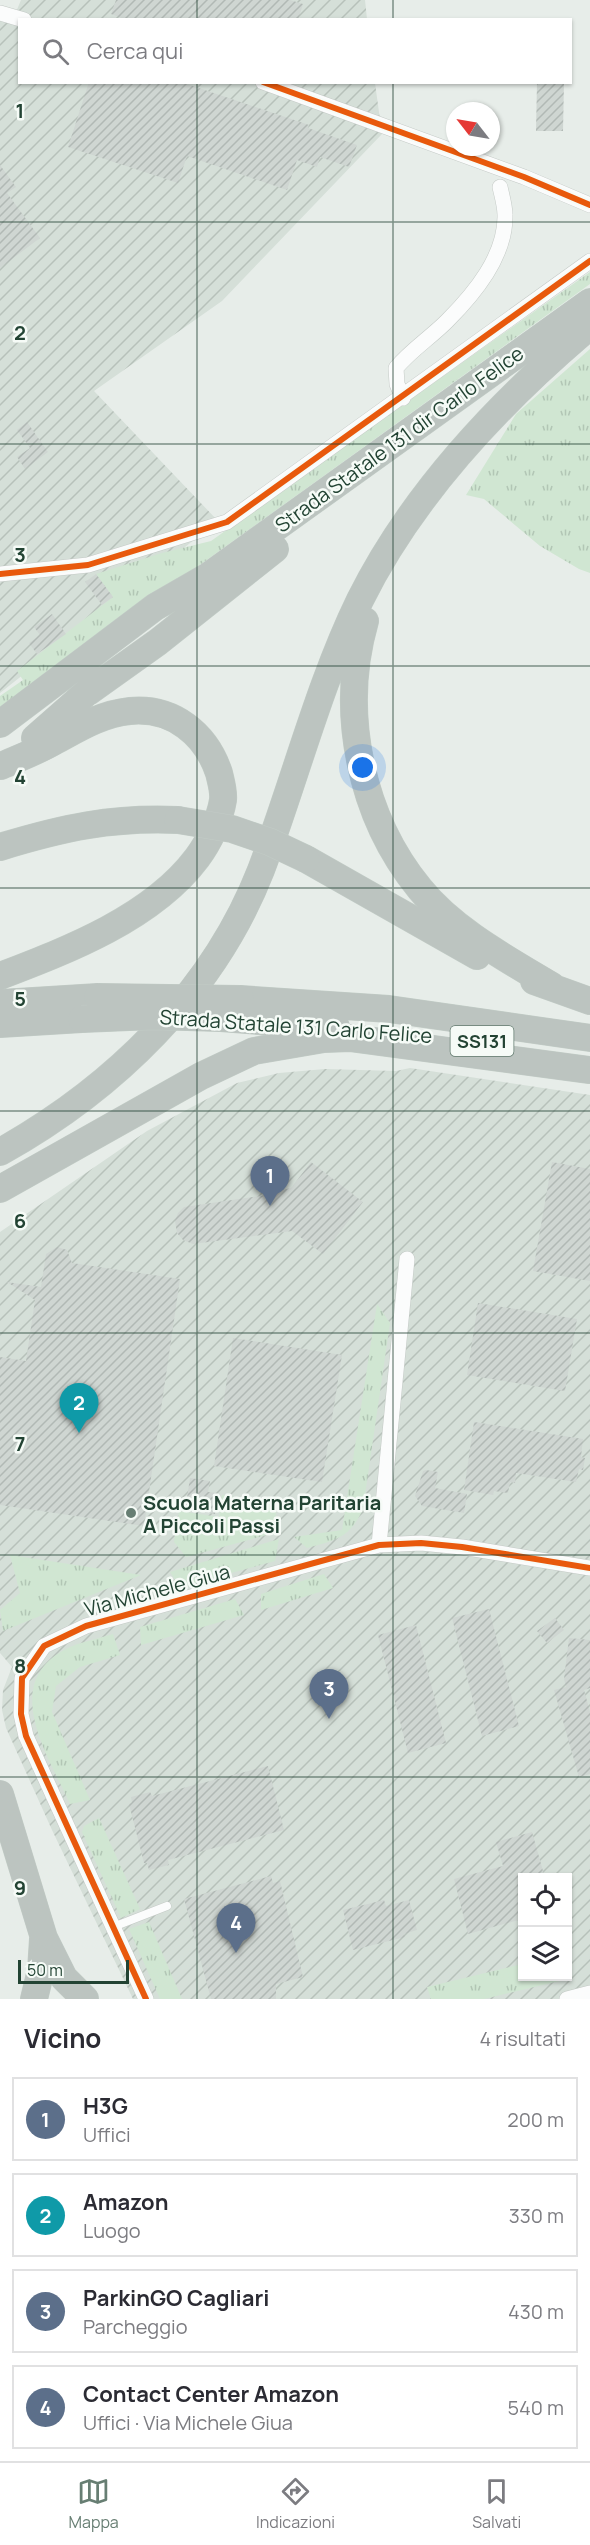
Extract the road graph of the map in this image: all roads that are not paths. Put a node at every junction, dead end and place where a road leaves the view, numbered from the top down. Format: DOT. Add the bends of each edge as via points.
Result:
graph roads {
  1 [pos="0,13"];
  2 [pos="18,18"];
  3 [pos="268,84"];
  4 [pos="500,188"];
  5 [pos="590,205"];
  6 [pos="590,261"];
  7 [pos="590,302"];
  8 [pos="590,316"];
  9 [pos="590,326"];
  10 [pos="403,398"];
  11 [pos="430,492"];
  12 [pos="0,574"];
  13 [pos="207,577"];
  14 [pos="88,692"];
  15 [pos="0,724"];
  16 [pos="1,767"];
  17 [pos="0,847"];
  18 [pos="0,976"];
  19 [pos="552,986"];
  20 [pos="590,1001"];
  21 [pos="0,1003"];
  22 [pos="0,1024"];
  23 [pos="590,1038"];
  24 [pos="590,1058"];
  25 [pos="590,1070"];
  26 [pos="0,1152"];
  27 [pos="0,1189"];
  28 [pos="407,1259"];
  29 [pos="379,1545"];
  30 [pos="590,1568"];
  31 [pos="0,1794"];
  32 [pos="167,1906"];
  33 [pos="113,1928"];
  34 [pos="44,1938"];
  35 [pos="590,1993"];
  36 [pos="34,1999"];
  37 [pos="85,1999"];
  38 [pos="146,1999"];
  39 [pos="567,1999"];
  1 -- 2 [label="street"];
  3 -- 5 [label="street"];
  4 -- 10 [label="street" via="506,215 498,252 447,321 396,368"];
  6 -- 10 [label="street"];
  7 -- 13 [label="highway, Strada Statale 131 dir Carlo Felice"];
  8 -- 14 [label="highway" via="347,492 158,642"];
  9 -- 11 [label="highway" via="507,402"];
  10 -- 12 [label="street" via="227,522 88,565"];
  11 -- 19 [label="highway" via="380,581 362,630 353,695 358,755 370,800 390,843 421,890 461,927"];
  11 -- 26 [label="highway" via="394,540 360,602 335,660 260,873 227,939 139,1053 92,1093"];
  13 -- 14 [label="highway"];
  13 -- 15 [label="highway" via="155,608"];
  14 -- 16 [label="highway"];
  16 -- 18 [label="highway" via="101,717 152,711 182,722 195,732 216,763 223,798 197,858 132,916 70,948"];
  17 -- 19 [label="highway, bridge" via="51,831 112,820 178,820 242,832 306,859 522,978"];
  19 -- 20 [label="highway"];
  21 -- 23 [label="highway, Strada Statale 131 Carlo Felice / SS131, bridge" via="98,997 240,999 389,1009"];
  22 -- 24 [label="highway, Strada Statale 131 Carlo Felice / SS131, bridge" via="153,1016 221,1018 452,1037"];
  25 -- 27 [label="highway" via="351,1038 254,1051 201,1076"];
  28 -- 29 [label="street"];
  29 -- 30 [label="street, Via Michele Giua" via="421,1543 462,1547"];
  29 -- 33 [label="street, Via Michele Giua" via="86,1626 44,1646 22,1678 21,1714 26,1736"];
  31 -- 34 [label="highway"];
  32 -- 33 [label="lane"];
  33 -- 38 [label="street, Via Michele Giua"];
  34 -- 36 [label="highway"];
  34 -- 37 [label="highway" via="64,1978"];
  35 -- 39 [label="street"];
}
